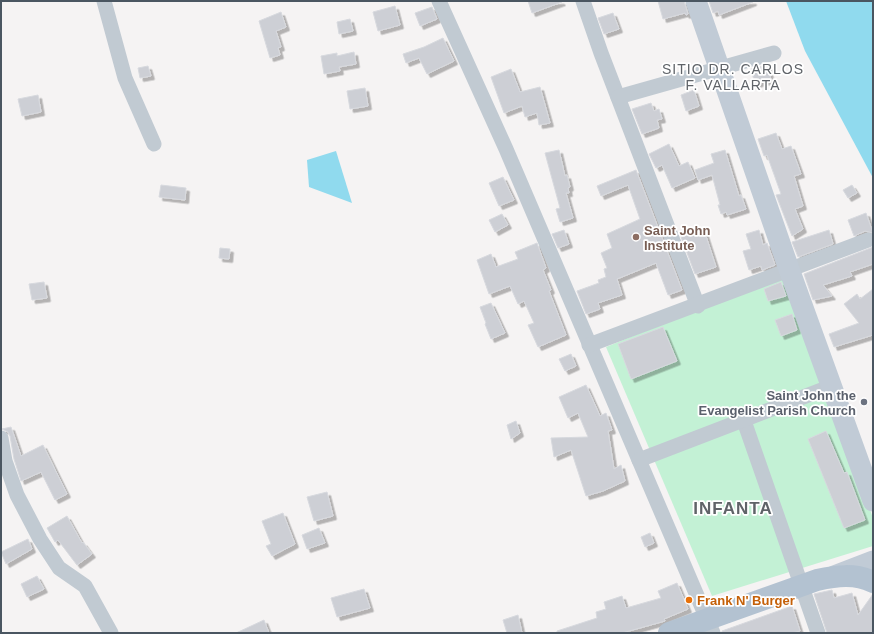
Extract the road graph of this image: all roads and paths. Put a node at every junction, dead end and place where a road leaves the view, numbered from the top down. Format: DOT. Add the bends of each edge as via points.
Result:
graph roads {
  1 [pos="104,1"];
  2 [pos="439,1"];
  3 [pos="583,1"];
  4 [pos="696,1"];
  5 [pos="774,53"];
  6 [pos="720,68"];
  7 [pos="618,96"];
  8 [pos="154,144"];
  9 [pos="868,240"];
  10 [pos="789,269"];
  11 [pos="698,306"];
  12 [pos="589,345"];
  13 [pos="832,386"];
  14 [pos="744,421"];
  15 [pos="1,438"];
  16 [pos="639,460"];
  17 [pos="873,501"];
  18 [pos="873,561"];
  19 [pos="834,576"];
  20 [pos="873,582"];
  21 [pos="801,585"];
  22 [pos="710,626"];
  23 [pos="111,633"];
  24 [pos="669,633"];
  25 [pos="818,633"];
  1 -- 8 [label="street" via="125,78"];
  2 -- 12 [label="street" via="506,149"];
  3 -- 7 [label="street"];
  4 -- 6 [label="street"];
  5 -- 6 [label="street"];
  6 -- 7 [label="street"];
  6 -- 10 [label="street"];
  7 -- 11 [label="street"];
  9 -- 10 [label="street"];
  10 -- 11 [label="street"];
  10 -- 13 [label="street"];
  11 -- 12 [label="street"];
  12 -- 16 [label="street"];
  13 -- 14 [label="street"];
  13 -- 17 [label="street"];
  14 -- 16 [label="street"];
  14 -- 21 [label="street"];
  15 -- 23 [label="street" via="11,479 37,533 59,568 85,586"];
  16 -- 22 [label="street"];
  18 -- 19 [label="street"];
  19 -- 20 [label="main road" via="853,576"];
  19 -- 21 [label="main road"];
  21 -- 22 [label="main road"];
  21 -- 25 [label="street"];
  22 -- 24 [label="main road"];
}
